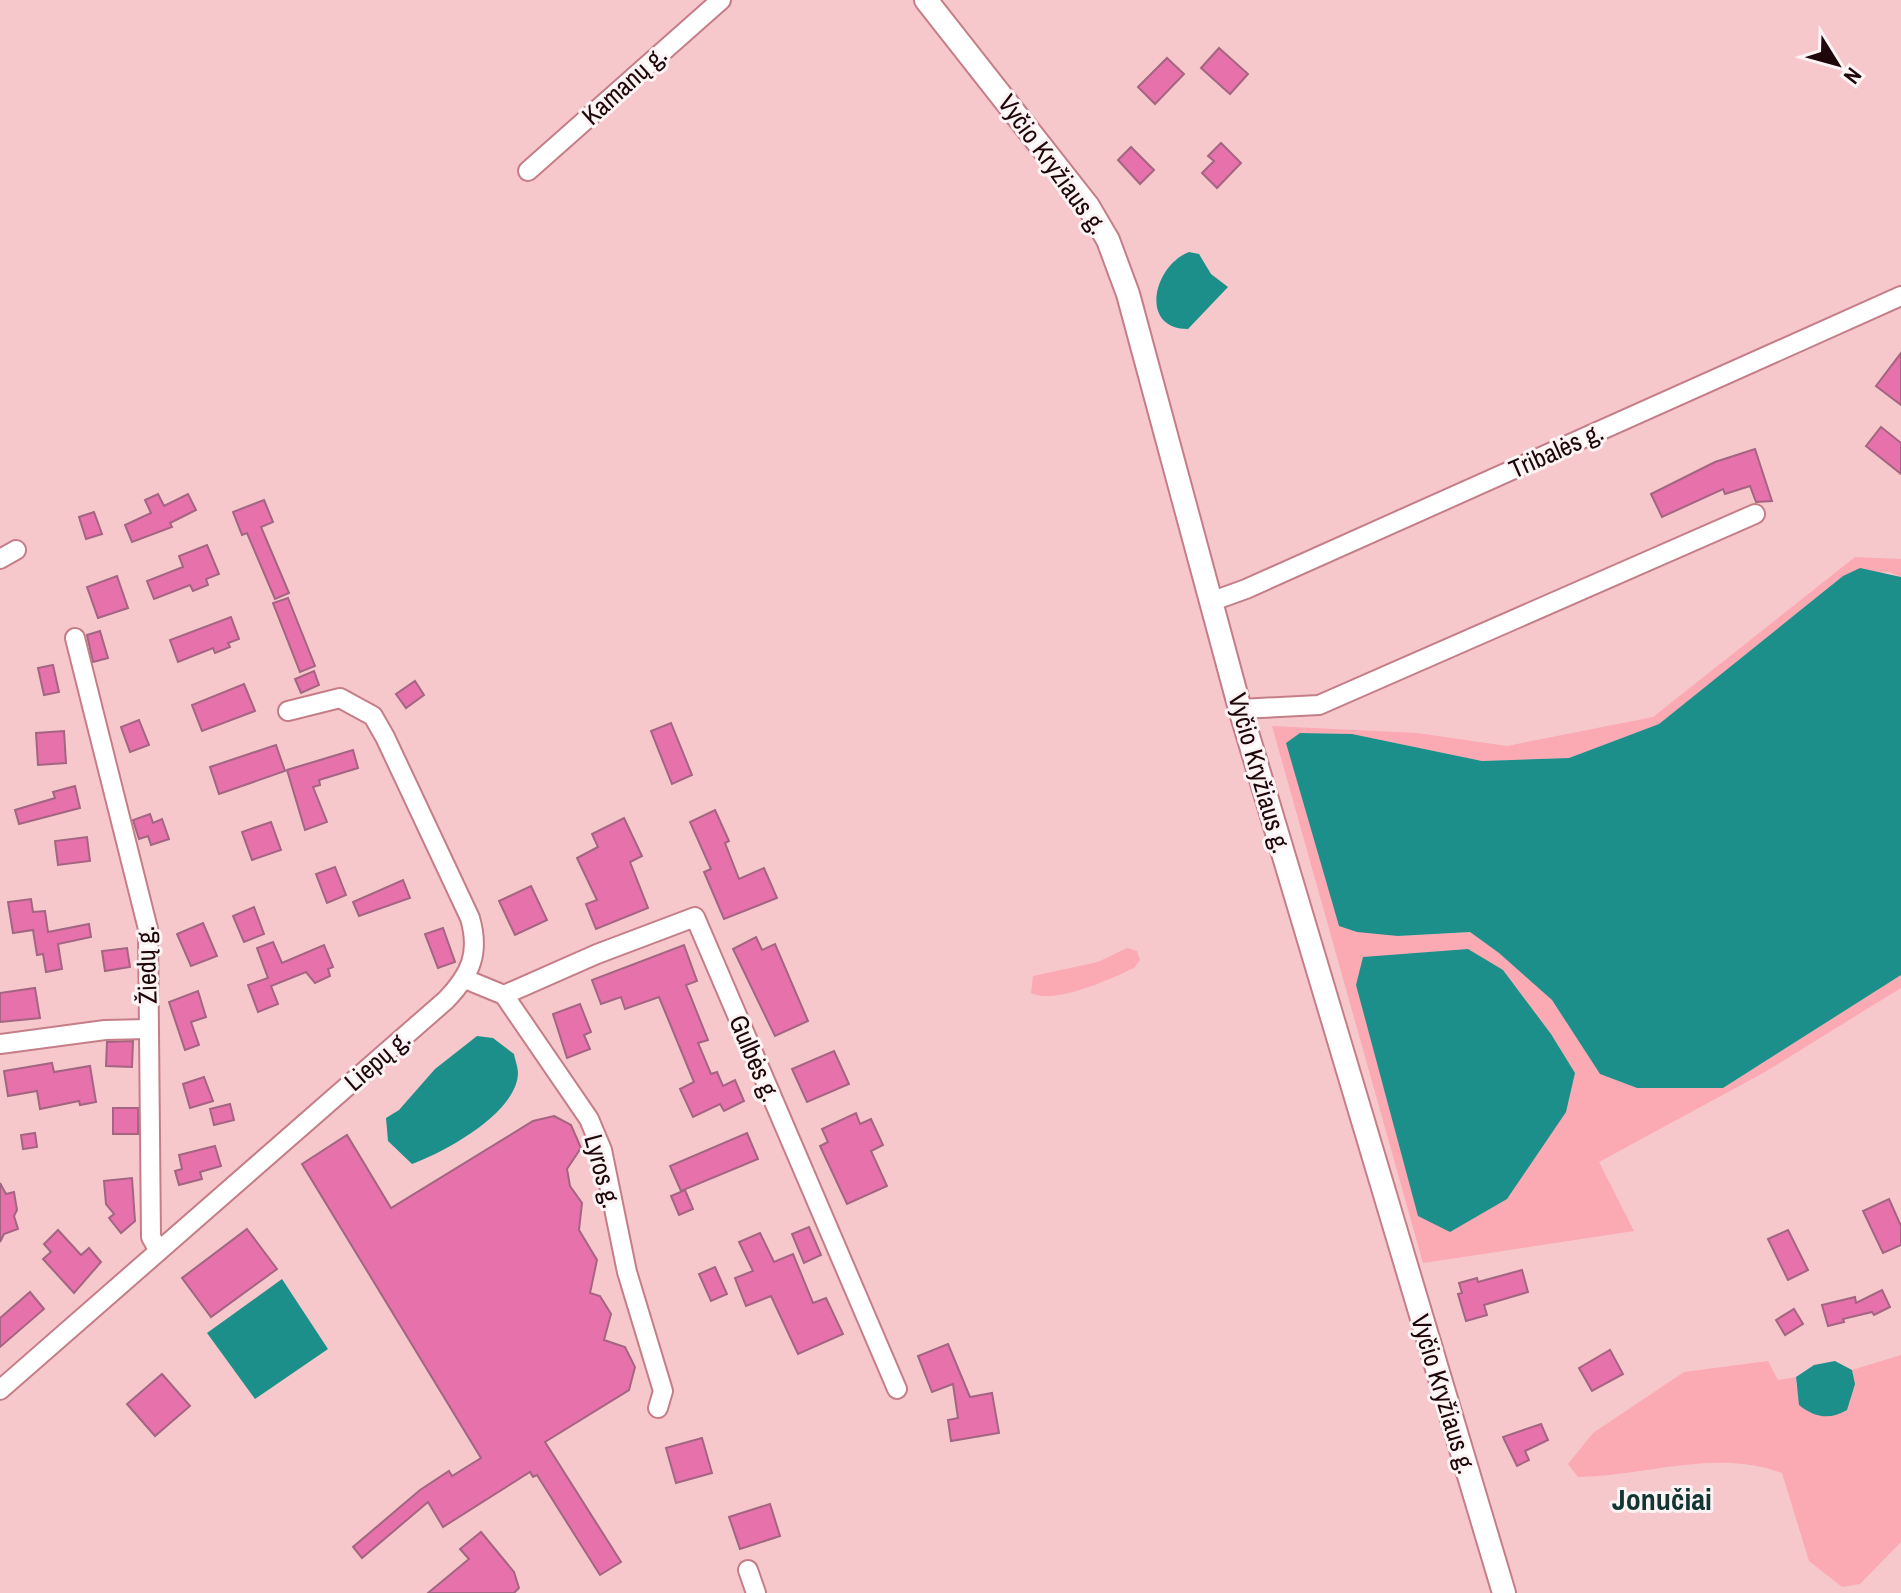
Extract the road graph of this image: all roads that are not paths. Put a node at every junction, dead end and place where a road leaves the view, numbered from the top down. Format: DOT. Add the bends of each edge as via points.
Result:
graph roads {
  1 [pos="721,0"];
  2 [pos="926,0"];
  3 [pos="528,171"];
  4 [pos="1901,296"];
  5 [pos="1755,514"];
  6 [pos="1210,602"];
  7 [pos="75,638"];
  8 [pos="1240,709"];
  9 [pos="288,711"];
  10 [pos="465,979"];
  11 [pos="504,995"];
  12 [pos="148,1029"];
  13 [pos="0,1044"];
  14 [pos="159,1251"];
  15 [pos="897,1389"];
  16 [pos="0,1390"];
  17 [pos="658,1408"];
  18 [pos="748,1570"];
  19 [pos="756,1593"];
  20 [pos="1504,1593"];
  1 -- 3 [label="street, Kamanų g."];
  2 -- 6 [label="street, Vyčio Kryžiaus g." via="1088,206 1108,240 1128,294"];
  4 -- 6 [label="street, Tribalės g."];
  5 -- 8 [label="street" via="1319,705"];
  6 -- 8 [label="street, Vyčio Kryžiaus g."];
  7 -- 12 [label="street, Žiedų g." via="148,929"];
  8 -- 20 [label="street, Vyčio Kryžiaus g."];
  9 -- 10 [label="street" via="340,698 373,716 470,918 476,953"];
  10 -- 11 [label="street"];
  10 -- 14 [label="street, Liepų g."];
  11 -- 15 [label="street, Gulbės g." via="695,917"];
  11 -- 17 [label="street, Lyros g." via="589,1119 602,1150 627,1272 663,1391"];
  12 -- 13 [label="street"];
  12 -- 14 [label="street, Žiedų g." via="151,1237"];
  14 -- 16 [label="street, Liepų g."];
  18 -- 19 [label="street"];
}
